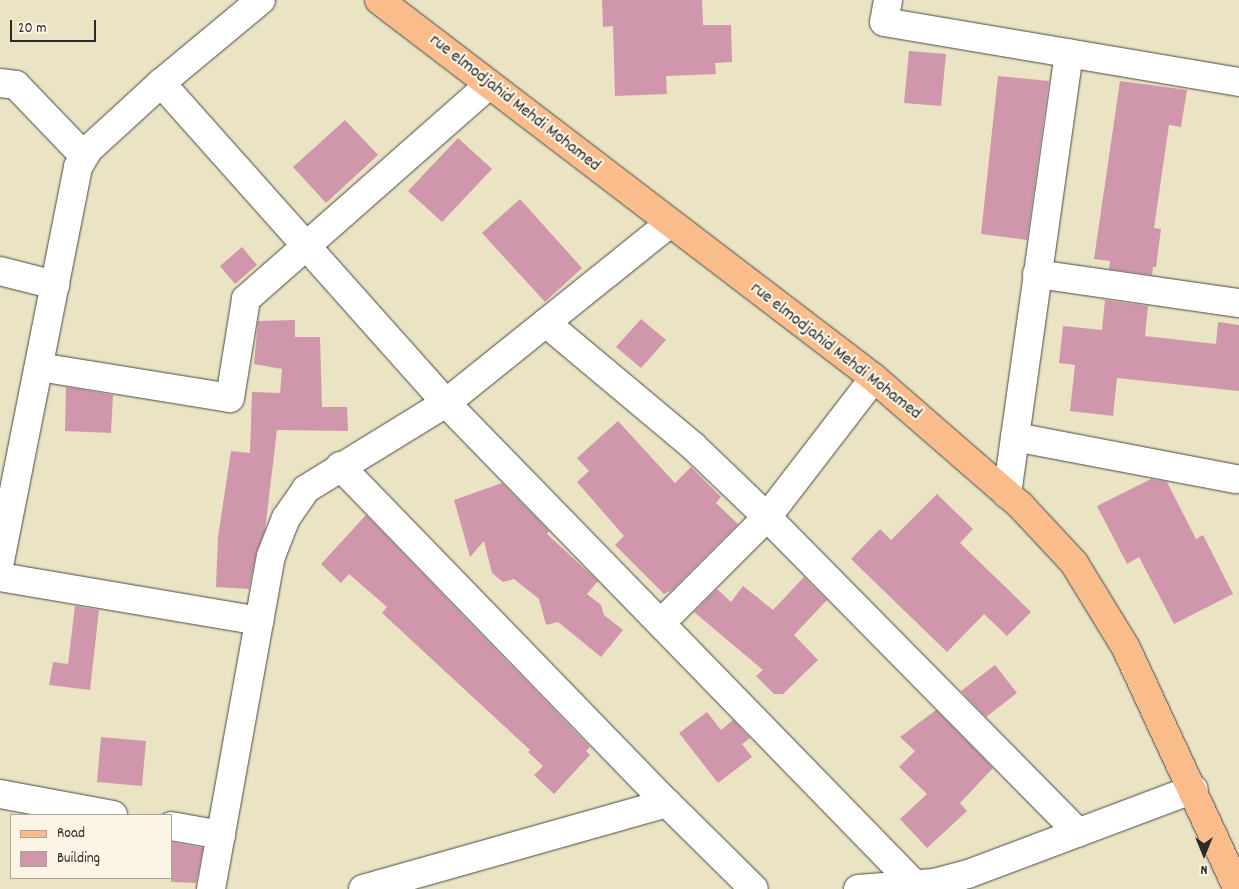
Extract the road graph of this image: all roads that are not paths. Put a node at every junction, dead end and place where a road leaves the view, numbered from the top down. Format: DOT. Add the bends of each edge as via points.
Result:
graph roads {
  1 [pos="261,0"];
  2 [pos="379,0"];
  3 [pos="888,0"];
  4 [pos="1070,53"];
  5 [pos="1239,82"];
  6 [pos="0,83"];
  7 [pos="161,83"];
  8 [pos="489,85"];
  9 [pos="84,156"];
  10 [pos="669,224"];
  11 [pos="304,244"];
  12 [pos="0,272"];
  13 [pos="1037,274"];
  14 [pos="55,285"];
  15 [pos="1239,303"];
  16 [pos="546,323"];
  17 [pos="38,367"];
  18 [pos="874,378"];
  19 [pos="446,403"];
  20 [pos="1015,436"];
  21 [pos="340,466"];
  22 [pos="1236,479"];
  23 [pos="1007,494"];
  24 [pos="767,517"];
  25 [pos="0,561"];
  26 [pos="0,577"];
  27 [pos="259,621"];
  28 [pos="661,624"];
  29 [pos="1194,789"];
  30 [pos="0,794"];
  31 [pos="667,803"];
  32 [pos="108,814"];
  33 [pos="172,826"];
  34 [pos="1078,832"];
  35 [pos="221,835"];
  36 [pos="915,885"];
  37 [pos="211,889"];
  38 [pos="363,889"];
  39 [pos="754,889"];
  40 [pos="858,889"];
  41 [pos="1238,889"];
  1 -- 7 [label="street"];
  2 -- 8 [label="main road, rue elmodjahid Mehdi Mohamed"];
  3 -- 4 [label="street" via="884,22"];
  4 -- 5 [label="street"];
  4 -- 13 [label="street"];
  6 -- 9 [label="street" via="16,85"];
  7 -- 9 [label="street"];
  7 -- 11 [label="street"];
  8 -- 10 [label="main road, rue elmodjahid Mehdi Mohamed"];
  8 -- 11 [label="street"];
  9 -- 14 [label="street" via="78,167"];
  10 -- 16 [label="street"];
  10 -- 18 [label="main road, rue elmodjahid Mehdi Mohamed"];
  11 -- 17 [label="street" via="246,298 230,398"];
  11 -- 19 [label="street"];
  12 -- 14 [label="street"];
  13 -- 15 [label="street"];
  13 -- 20 [label="street"];
  14 -- 17 [label="street"];
  16 -- 19 [label="street"];
  16 -- 24 [label="street" via="693,446"];
  17 -- 25 [label="street"];
  18 -- 23 [label="main road, rue elmodjahid Mehdi Mohamed"];
  18 -- 24 [label="street"];
  19 -- 21 [label="street"];
  19 -- 28 [label="street"];
  20 -- 22 [label="street"];
  20 -- 23 [label="street"];
  21 -- 27 [label="street" via="306,489 286,518 271,556"];
  21 -- 31 [label="street"];
  23 -- 29 [label="main road, rue elmodjahid Mehdi Mohamed" via="1074,563 1126,648"];
  24 -- 28 [label="street"];
  24 -- 34 [label="street"];
  26 -- 27 [label="street"];
  27 -- 35 [label="street"];
  28 -- 36 [label="street"];
  29 -- 34 [label="street"];
  29 -- 41 [label="main road, rue elmodjahid Mehdi Mohamed"];
  30 -- 32 [label="street"];
  31 -- 38 [label="street"];
  31 -- 39 [label="street"];
  33 -- 35 [label="street"];
  34 -- 36 [label="street" via="968,874"];
  35 -- 37 [label="street"];
  36 -- 40 [label="street"];
}
